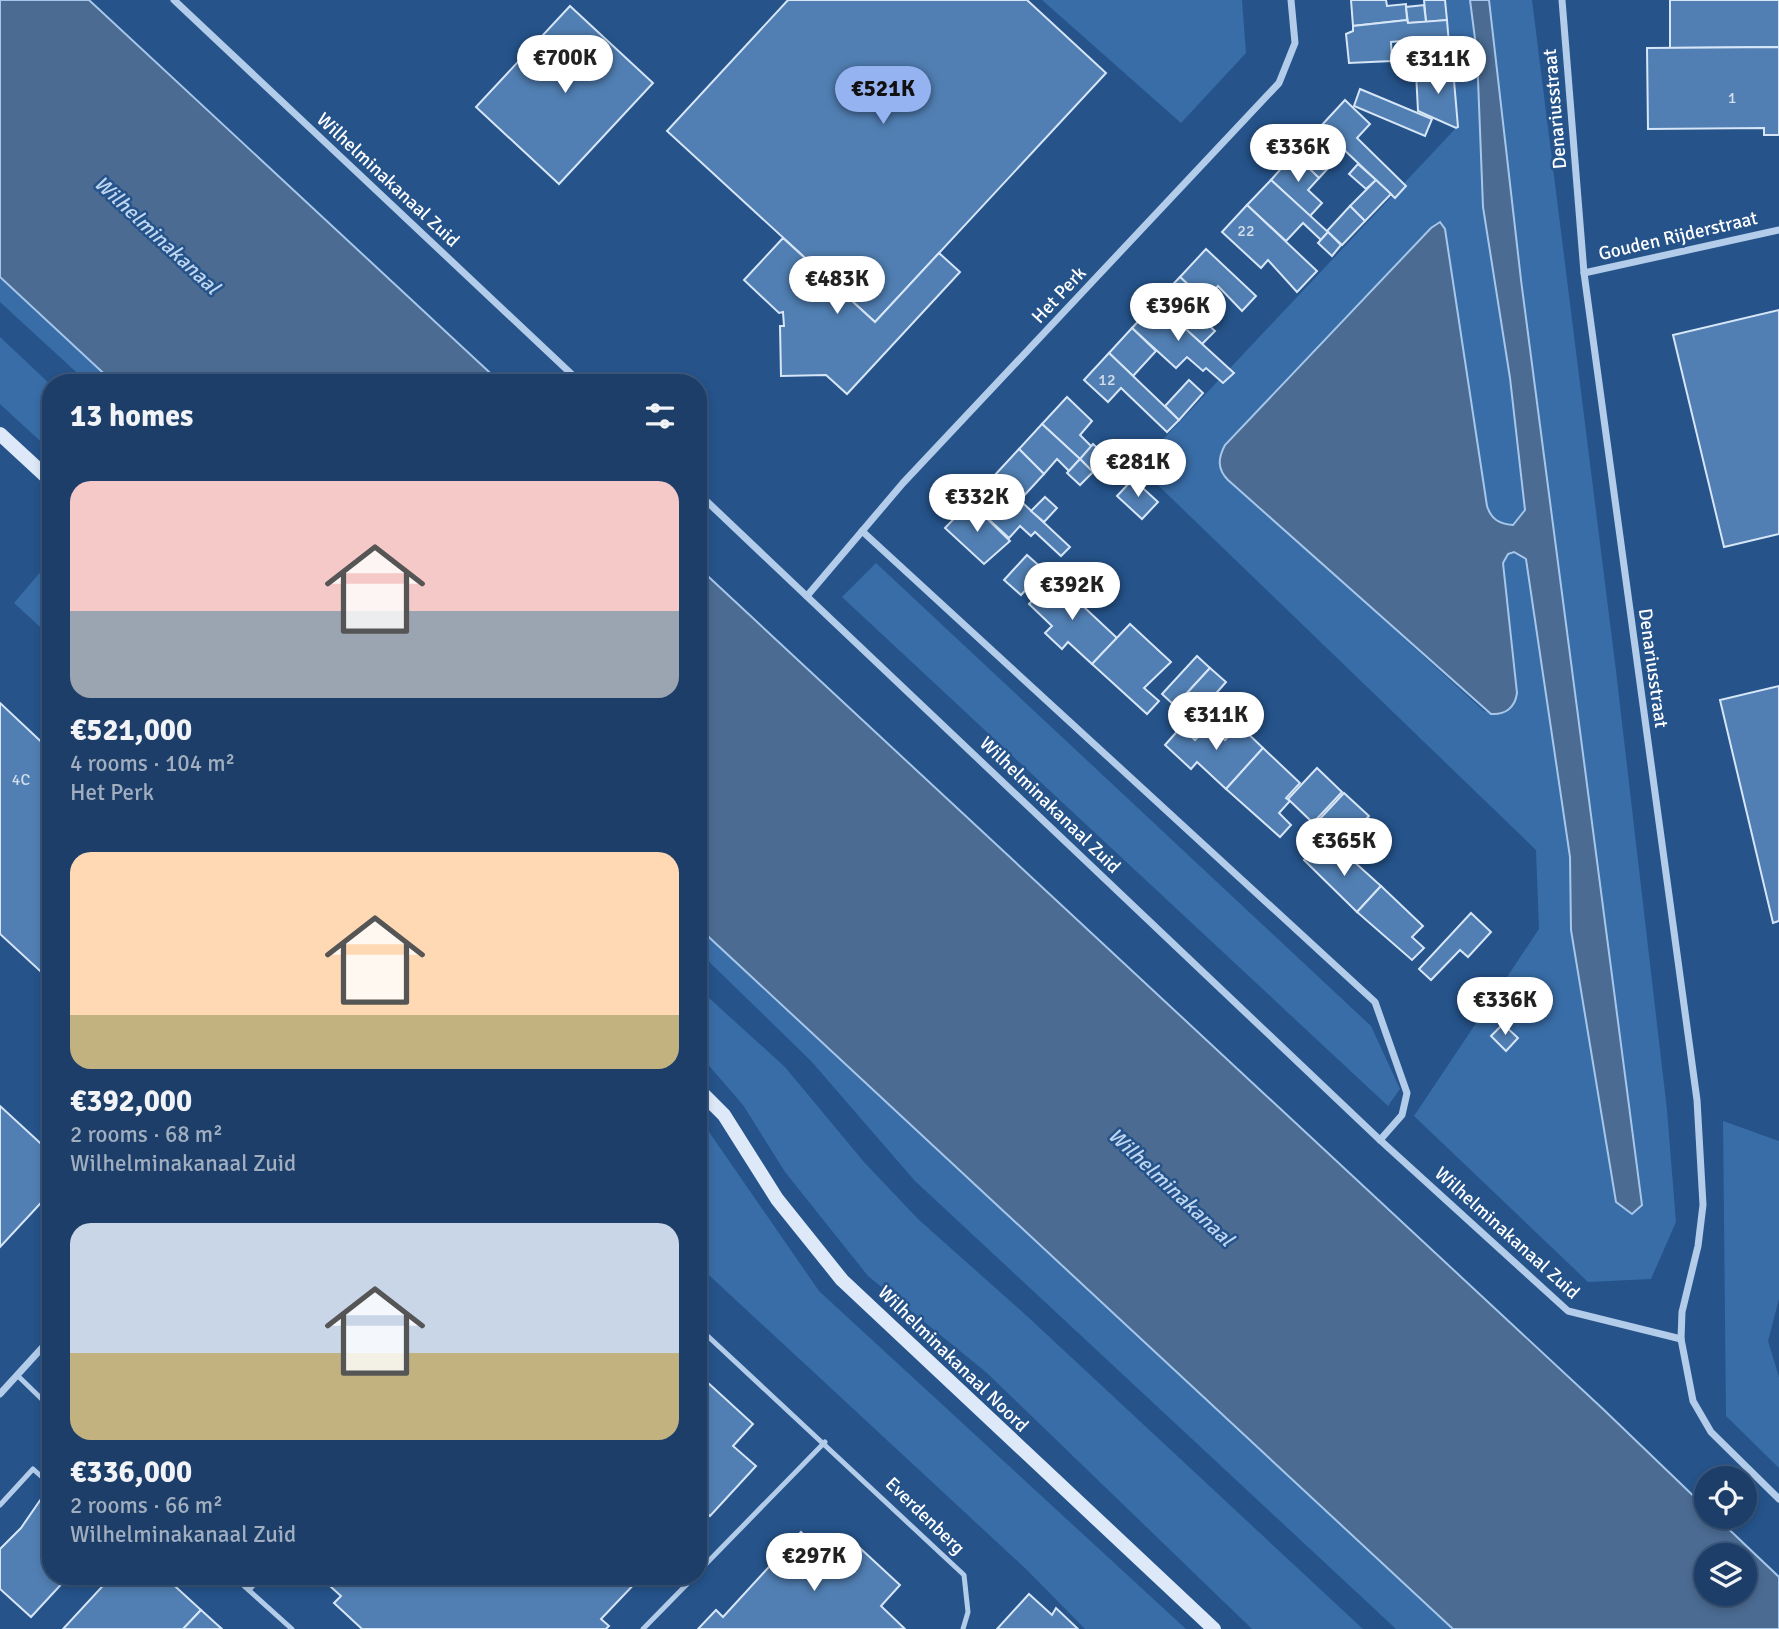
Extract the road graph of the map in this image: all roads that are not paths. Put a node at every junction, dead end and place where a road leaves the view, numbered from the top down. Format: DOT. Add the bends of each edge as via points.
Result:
graph roads {
  1 [pos="174,0"];
  2 [pos="1291,0"];
  3 [pos="1562,0"];
  4 [pos="1779,230"];
  5 [pos="1584,274"];
  6 [pos="571,374"];
  7 [pos="0,433"];
  8 [pos="42,473"];
  9 [pos="707,502"];
  10 [pos="862,531"];
  11 [pos="807,596"];
  12 [pos="707,1098"];
  13 [pos="1380,1140"];
  14 [pos="707,1335"];
  15 [pos="1681,1339"];
  16 [pos="42,1348"];
  17 [pos="17,1375"];
  18 [pos="0,1394"];
  19 [pos="42,1399"];
  20 [pos="825,1442"];
  21 [pos="42,1477"];
  22 [pos="1779,1499"];
  23 [pos="0,1506"];
  24 [pos="707,1563"];
  25 [pos="243,1585"];
  26 [pos="254,1585"];
  27 [pos="686,1585"];
  28 [pos="249,1590"];
  29 [pos="292,1629"];
  30 [pos="643,1629"];
  31 [pos="963,1629"];
  32 [pos="1214,1629"];
  1 -- 6 [label="street, Wilhelminakanaal Zuid"];
  2 -- 10 [label="street, Het Perk" via="1296,43 1279,83"];
  3 -- 5 [label="street, Denariusstraat"];
  4 -- 5 [label="street, Gouden Rijderstraat"];
  5 -- 15 [label="street, Denariusstraat" via="1697,1100 1703,1205"];
  7 -- 8 [label="street"];
  9 -- 11 [label="street, Wilhelminakanaal Zuid"];
  10 -- 11 [label="street, Het Perk"];
  10 -- 13 [label="street" via="1375,1002 1407,1093 1402,1115"];
  11 -- 13 [label="street, Wilhelminakanaal Zuid"];
  12 -- 32 [label="street, Wilhelminakanaal Noord" via="724,1115 777,1199 842,1280"];
  13 -- 15 [label="street, Wilhelminakanaal Zuid" via="1567,1311"];
  14 -- 20 [label="lane, Everdenberg"];
  15 -- 22 [label="street" via="1693,1401 1711,1432"];
  16 -- 17 [label="street"];
  17 -- 18 [label="street"];
  17 -- 19 [label="lane"];
  20 -- 24 [label="lane"];
  20 -- 31 [label="lane, Everdenberg" via="964,1575 968,1612"];
  21 -- 23 [label="lane" via="33,1469"];
  25 -- 28 [label="lane"];
  26 -- 28 [label="lane"];
  27 -- 30 [label="lane"];
  28 -- 29 [label="lane"];
}
